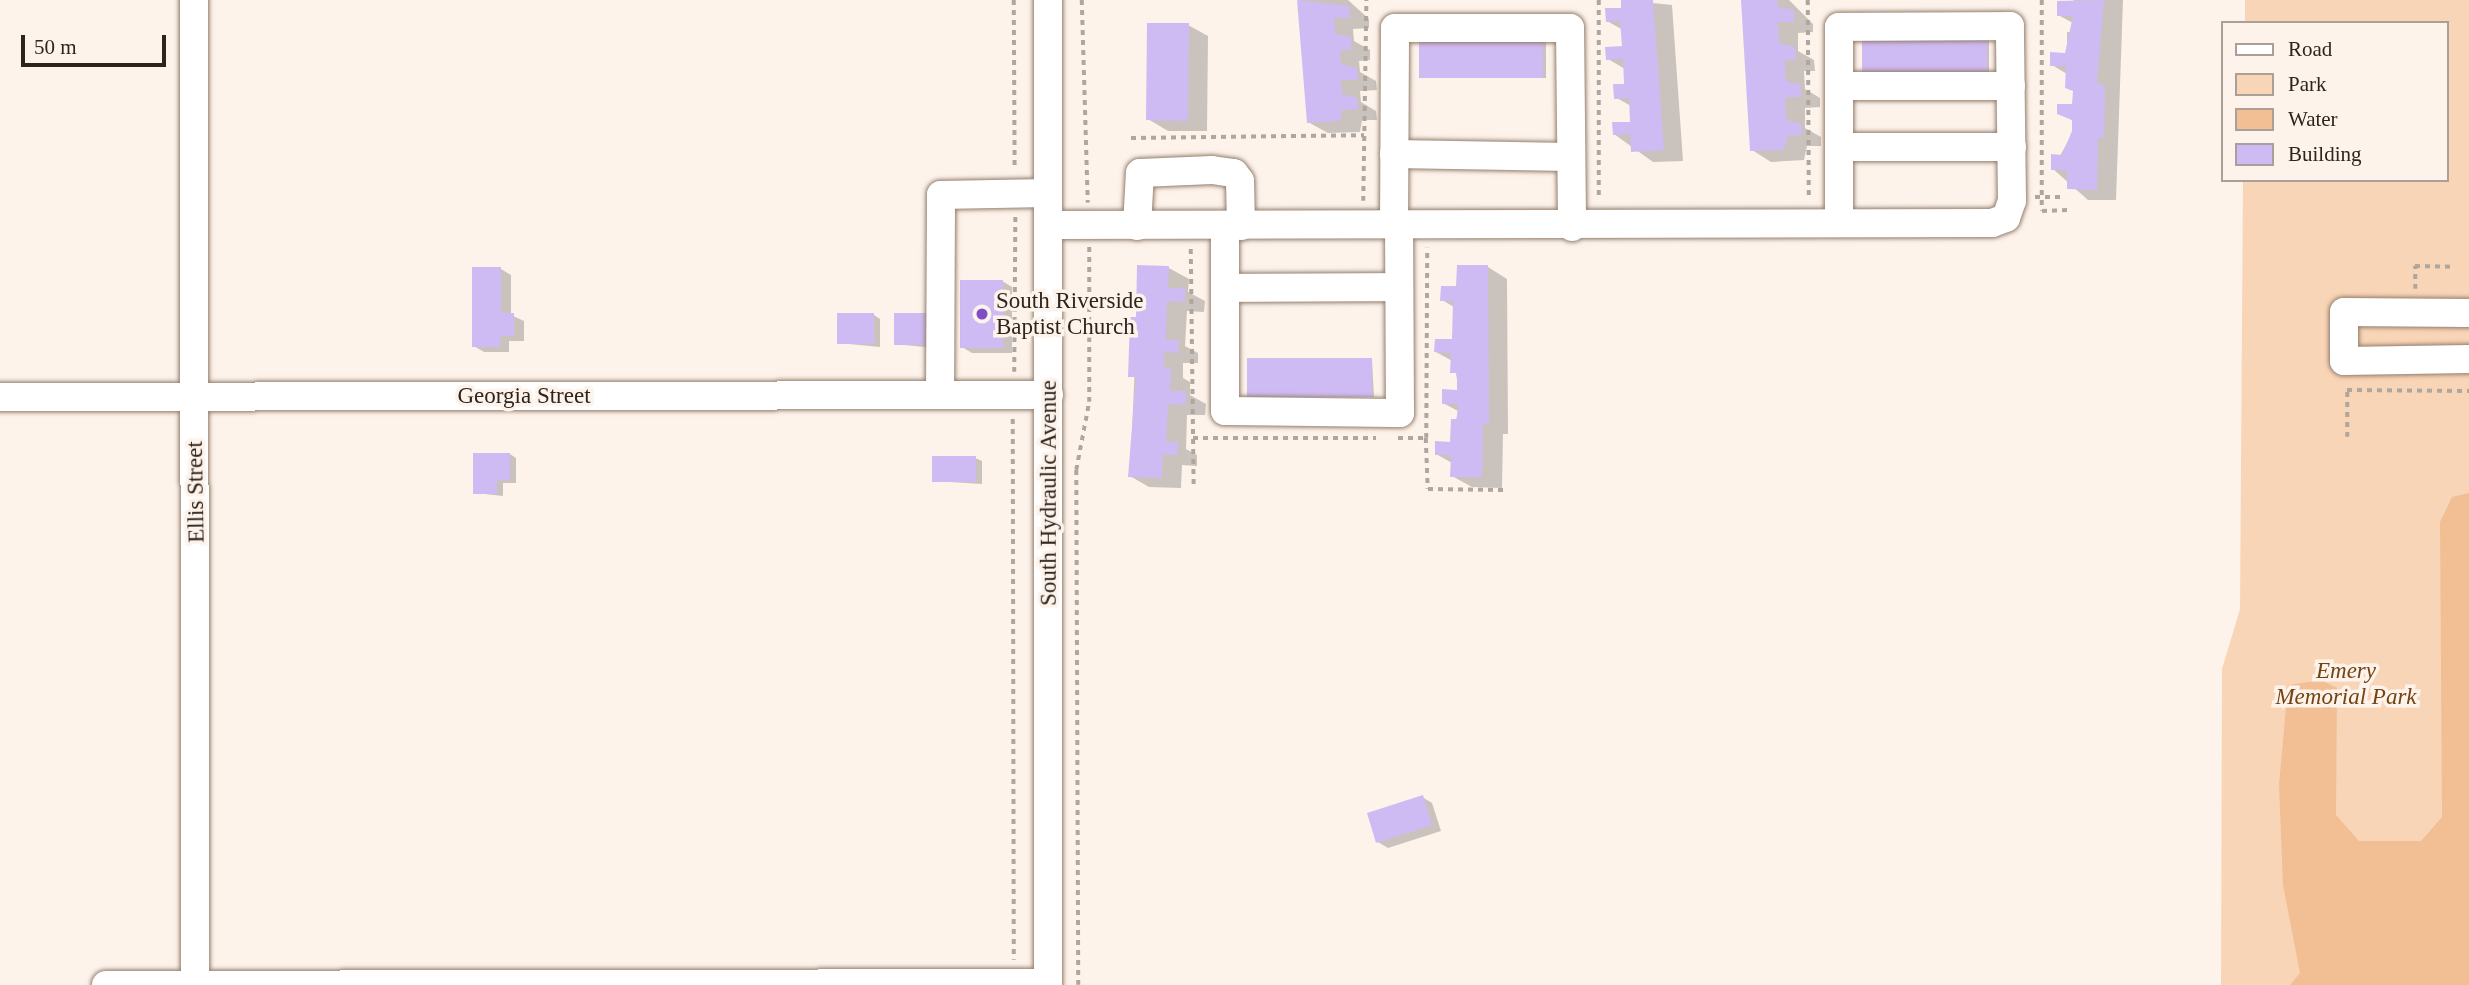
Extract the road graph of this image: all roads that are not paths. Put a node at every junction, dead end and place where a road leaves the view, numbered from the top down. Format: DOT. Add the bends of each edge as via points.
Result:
graph roads {
  1 [pos="194,0"];
  2 [pos="1048,0"];
  3 [pos="1839,86"];
  4 [pos="2011,86"];
  5 [pos="1839,147"];
  6 [pos="2012,147"];
  7 [pos="1394,154"];
  8 [pos="1571,157"];
  9 [pos="1048,193"];
  10 [pos="1839,223"];
  11 [pos="1048,225"];
  12 [pos="1137,226"];
  13 [pos="1233,226"];
  14 [pos="1396,226"];
  15 [pos="1572,227"];
  16 [pos="1399,287"];
  17 [pos="1225,288"];
  18 [pos="2469,313"];
  19 [pos="2469,359"];
  20 [pos="940,395"];
  21 [pos="1049,395"];
  22 [pos="194,396"];
  23 [pos="0,397"];
  24 [pos="1048,984"];
  25 [pos="106,985"];
  26 [pos="195,985"];
  27 [pos="461,985"];
  1 -- 22 [label="street, Ellis Street"];
  2 -- 9 [label="street, South Hydraulic Avenue"];
  3 -- 4 [label="street"];
  3 -- 4 [label="street" via="1839,27 2010,26"];
  3 -- 5 [label="street"];
  4 -- 6 [label="street"];
  5 -- 6 [label="street"];
  5 -- 10 [label="street"];
  6 -- 10 [label="street" via="2012,201 2006,218 1992,223"];
  7 -- 8 [label="street"];
  7 -- 8 [label="street" via="1395,27 1570,27"];
  7 -- 14 [label="street"];
  8 -- 15 [label="street"];
  9 -- 11 [label="street, South Hydraulic Avenue"];
  9 -- 20 [label="street" via="941,195"];
  10 -- 15 [label="street"];
  11 -- 12 [label="street"];
  11 -- 21 [label="street, South Hydraulic Avenue"];
  12 -- 13 [label="street"];
  12 -- 13 [label="street" via="1140,173 1212,170 1234,173 1240,181"];
  13 -- 14 [label="street"];
  13 -- 17 [label="street"];
  14 -- 15 [label="street"];
  14 -- 16 [label="street"];
  16 -- 17 [label="street"];
  16 -- 17 [label="street" via="1400,413 1225,411"];
  18 -- 19 [label="street" via="2344,312 2344,360"];
  20 -- 21 [label="street, Georgia Street"];
  20 -- 22 [label="street, Georgia Street"];
  21 -- 24 [label="street, South Hydraulic Avenue"];
  22 -- 23 [label="street, Georgia Street"];
  22 -- 26 [label="street, Ellis Street"];
  24 -- 27 [label="street"];
  25 -- 26 [label="street"];
  26 -- 27 [label="street"];
}
